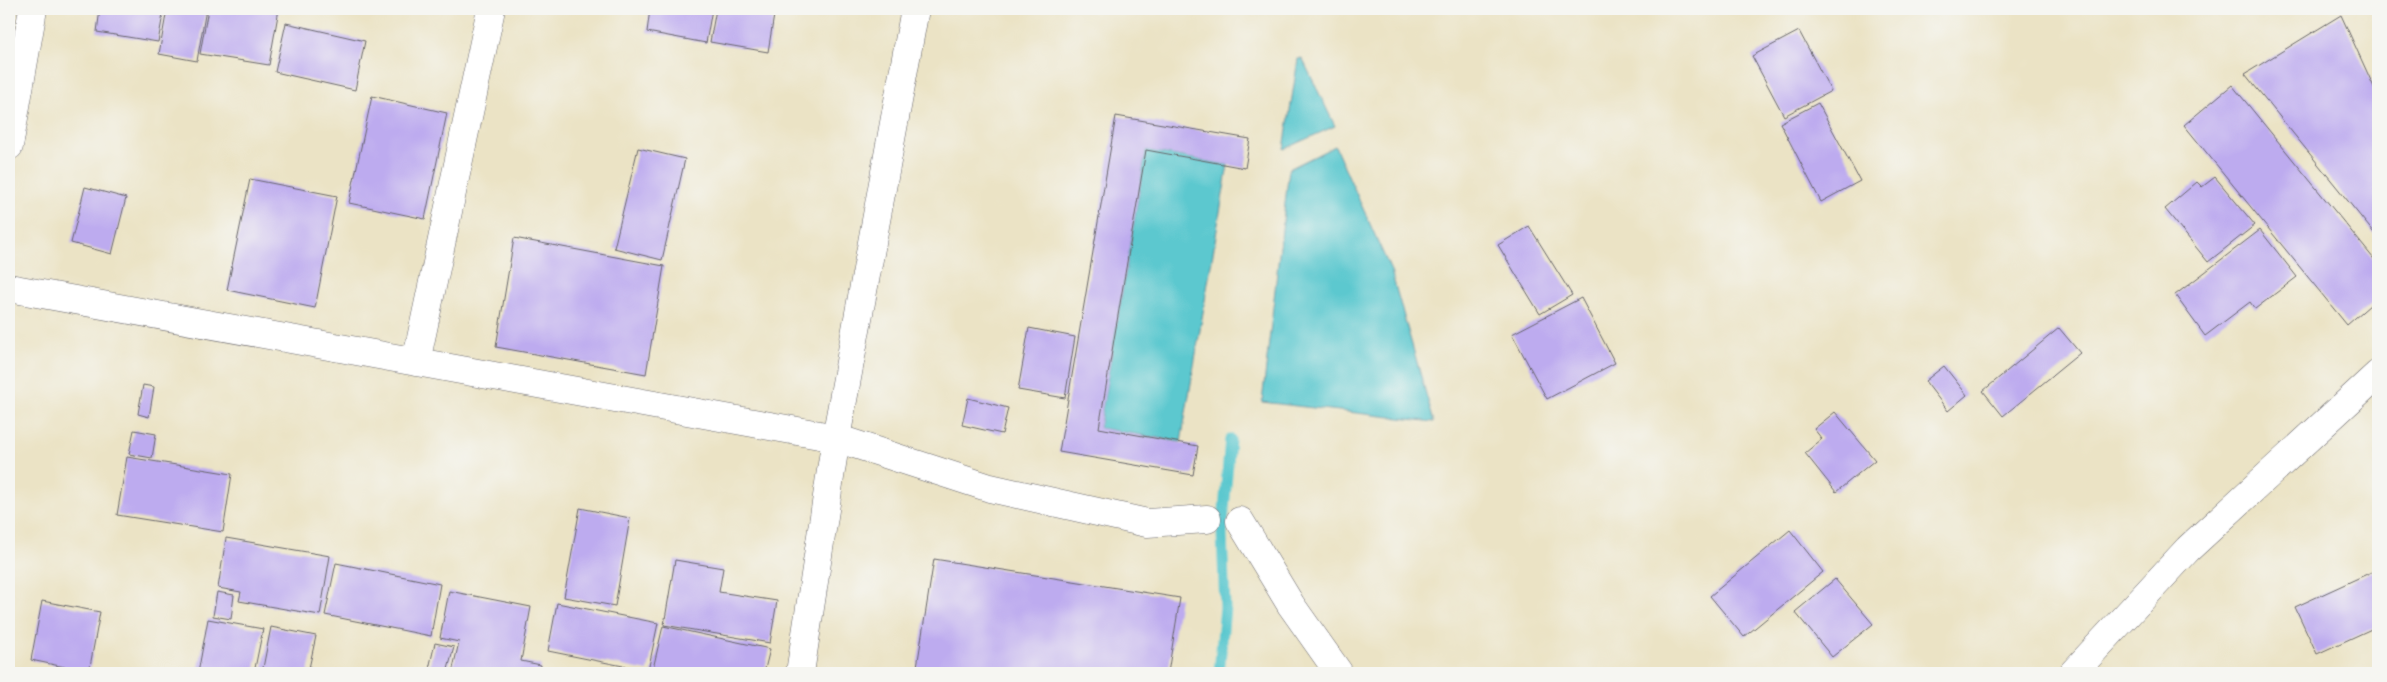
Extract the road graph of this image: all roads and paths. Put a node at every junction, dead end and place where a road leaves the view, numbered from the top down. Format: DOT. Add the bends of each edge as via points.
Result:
graph roads {
  1 [pos="33,9"];
  2 [pos="491,9"];
  3 [pos="915,9"];
  4 [pos="9,146"];
  5 [pos="9,288"];
  6 [pos="416,362"];
  7 [pos="2378,374"];
  8 [pos="836,438"];
  9 [pos="1207,519"];
  10 [pos="1240,521"];
  11 [pos="800,673"];
  12 [pos="1339,673"];
  13 [pos="2073,673"];
  1 -- 4 [label="street"];
  2 -- 6 [label="street"];
  3 -- 8 [label="street"];
  5 -- 6 [label="street"];
  6 -- 8 [label="street"];
  7 -- 13 [label="street" via="2188,549"];
  8 -- 9 [label="street" via="990,488 1148,523"];
  8 -- 11 [label="street"];
  10 -- 12 [label="street" via="1290,605"];
}
